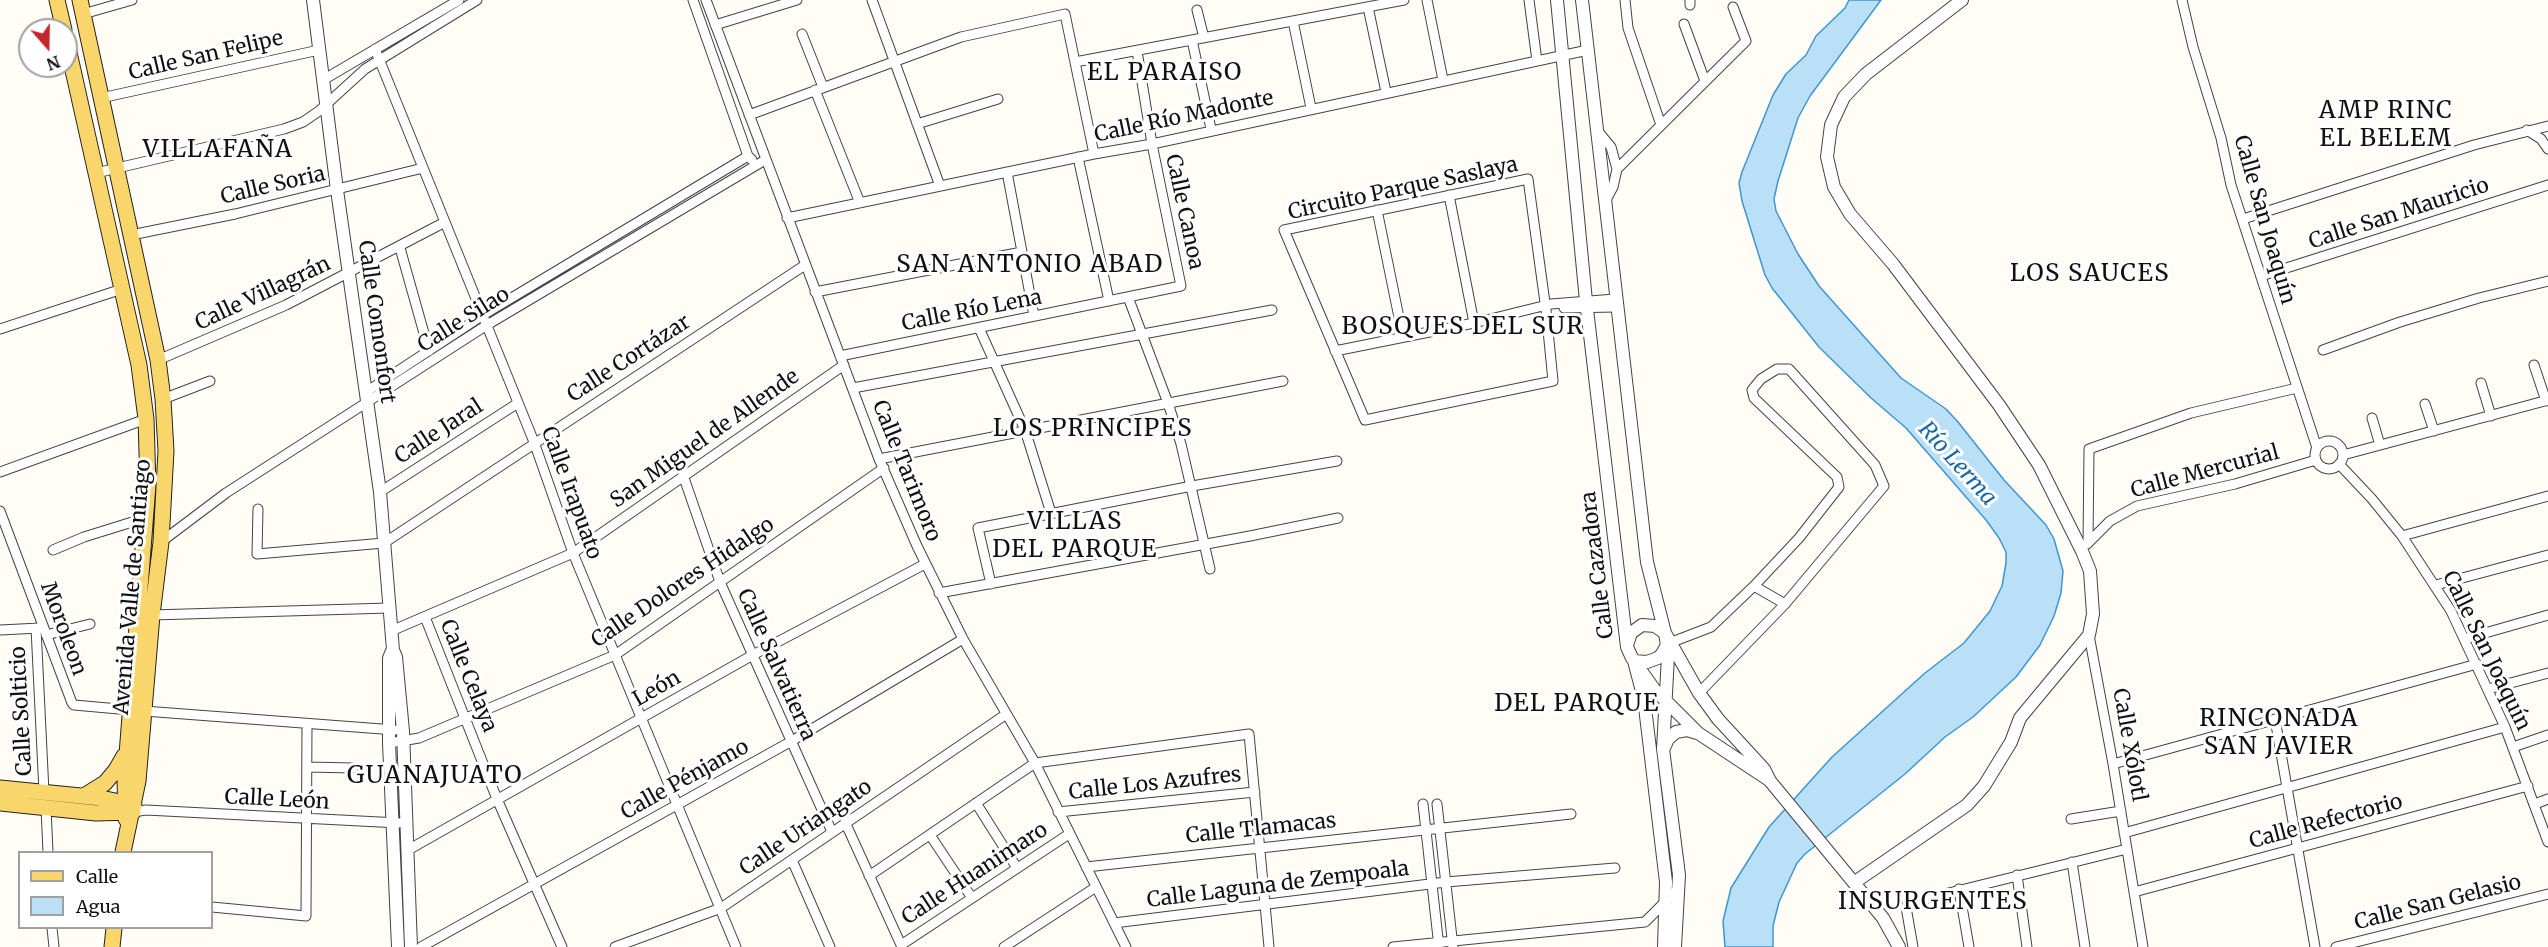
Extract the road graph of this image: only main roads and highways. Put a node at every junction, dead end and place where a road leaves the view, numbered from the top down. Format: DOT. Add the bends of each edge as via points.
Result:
graph roads {
  1 [pos="57,0"];
  2 [pos="81,7"];
  3 [pos="61,18"];
  4 [pos="75,78"];
  5 [pos="137,710"];
  6 [pos="128,738"];
  7 [pos="0,788"];
  8 [pos="84,796"];
  9 [pos="45,800"];
  10 [pos="0,803"];
  11 [pos="131,811"];
  12 [pos="123,851"];
  13 [pos="114,929"];
  14 [pos="112,947"];
  1 -- 3 [label="main road"];
  2 -- 5 [label="main road, Avenida Valle de Santiago" via="158,360 163,399 166,451 161,542"];
  4 -- 5 [label="main road, Avenida Valle de Santiago" via="139,365 146,419 148,474"];
  5 -- 6 [label="main road, Avenida Valle de Santiago"];
  5 -- 11 [label="main road, Avenida Valle de Santiago"];
  6 -- 8 [label="main road" via="124,755 111,777"];
  6 -- 11 [label="main road, Avenida Valle de Santiago"];
  7 -- 9 [label="main road"];
  8 -- 9 [label="main road"];
  8 -- 11 [label="main road"];
  9 -- 10 [label="main road"];
  9 -- 11 [label="main road" via="96,813"];
  11 -- 12 [label="main road, Avenida Valle de Santiago"];
  13 -- 14 [label="main road"];
}
